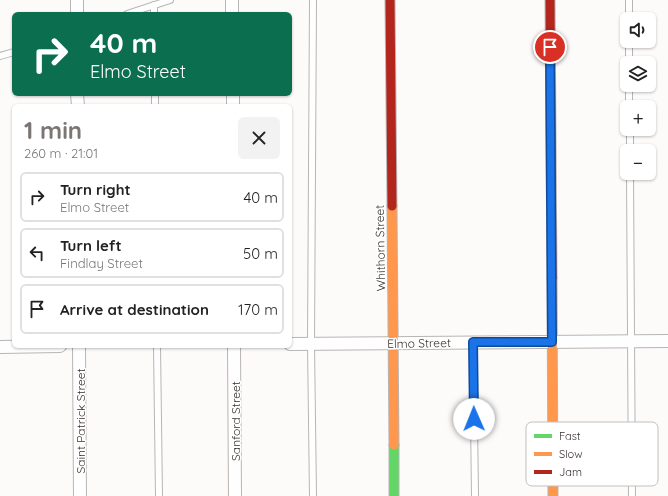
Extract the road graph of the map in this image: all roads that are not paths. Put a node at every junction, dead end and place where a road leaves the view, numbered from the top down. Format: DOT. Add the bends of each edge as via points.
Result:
graph roads {
  1 [pos="77,0"];
  2 [pos="170,0"];
  3 [pos="232,0"];
  4 [pos="313,0"];
  5 [pos="390,0"];
  6 [pos="550,0"];
  7 [pos="629,0"];
  8 [pos="154,5"];
  9 [pos="77,12"];
  10 [pos="133,12"];
  11 [pos="154,12"];
  12 [pos="232,12"];
  13 [pos="629,12"];
  14 [pos="12,53"];
  15 [pos="0,56"];
  16 [pos="630,180"];
  17 [pos="631,341"];
  18 [pos="668,341"];
  19 [pos="473,342"];
  20 [pos="552,342"];
  21 [pos="393,343"];
  22 [pos="292,344"];
  23 [pos="311,344"];
  24 [pos="0,346"];
  25 [pos="12,346"];
  26 [pos="79,348"];
  27 [pos="157,348"];
  28 [pos="234,348"];
  29 [pos="553,422"];
  30 [pos="632,422"];
  31 [pos="553,486"];
  32 [pos="632,486"];
  33 [pos="80,496"];
  34 [pos="159,496"];
  35 [pos="235,496"];
  36 [pos="313,496"];
  37 [pos="394,496"];
  38 [pos="474,496"];
  39 [pos="553,496"];
  40 [pos="632,496"];
  1 -- 9 [label="street"];
  2 -- 8 [label="lane"];
  3 -- 12 [label="street"];
  4 -- 23 [label="lane"];
  5 -- 21 [label="street, Whithorn Street"];
  6 -- 20 [label="street"];
  7 -- 13 [label="lane"];
  8 -- 10 [label="lane"];
  8 -- 11 [label="lane"];
  14 -- 15 [label="lane"];
  16 -- 17 [label="lane"];
  17 -- 18 [label="street, Elmo Street"];
  17 -- 20 [label="street, Elmo Street"];
  17 -- 30 [label="lane"];
  19 -- 20 [label="street, Elmo Street"];
  19 -- 21 [label="street, Elmo Street"];
  19 -- 38 [label="lane"];
  20 -- 29 [label="street"];
  21 -- 23 [label="street, Elmo Street"];
  21 -- 37 [label="street, Whithorn Street"];
  22 -- 23 [label="street, Elmo Street"];
  23 -- 36 [label="lane"];
  24 -- 25 [label="street"];
  26 -- 33 [label="street, Saint Patrick Street"];
  27 -- 34 [label="lane"];
  28 -- 35 [label="street, Sanford Street"];
  31 -- 39 [label="street"];
  32 -- 40 [label="lane"];
}
